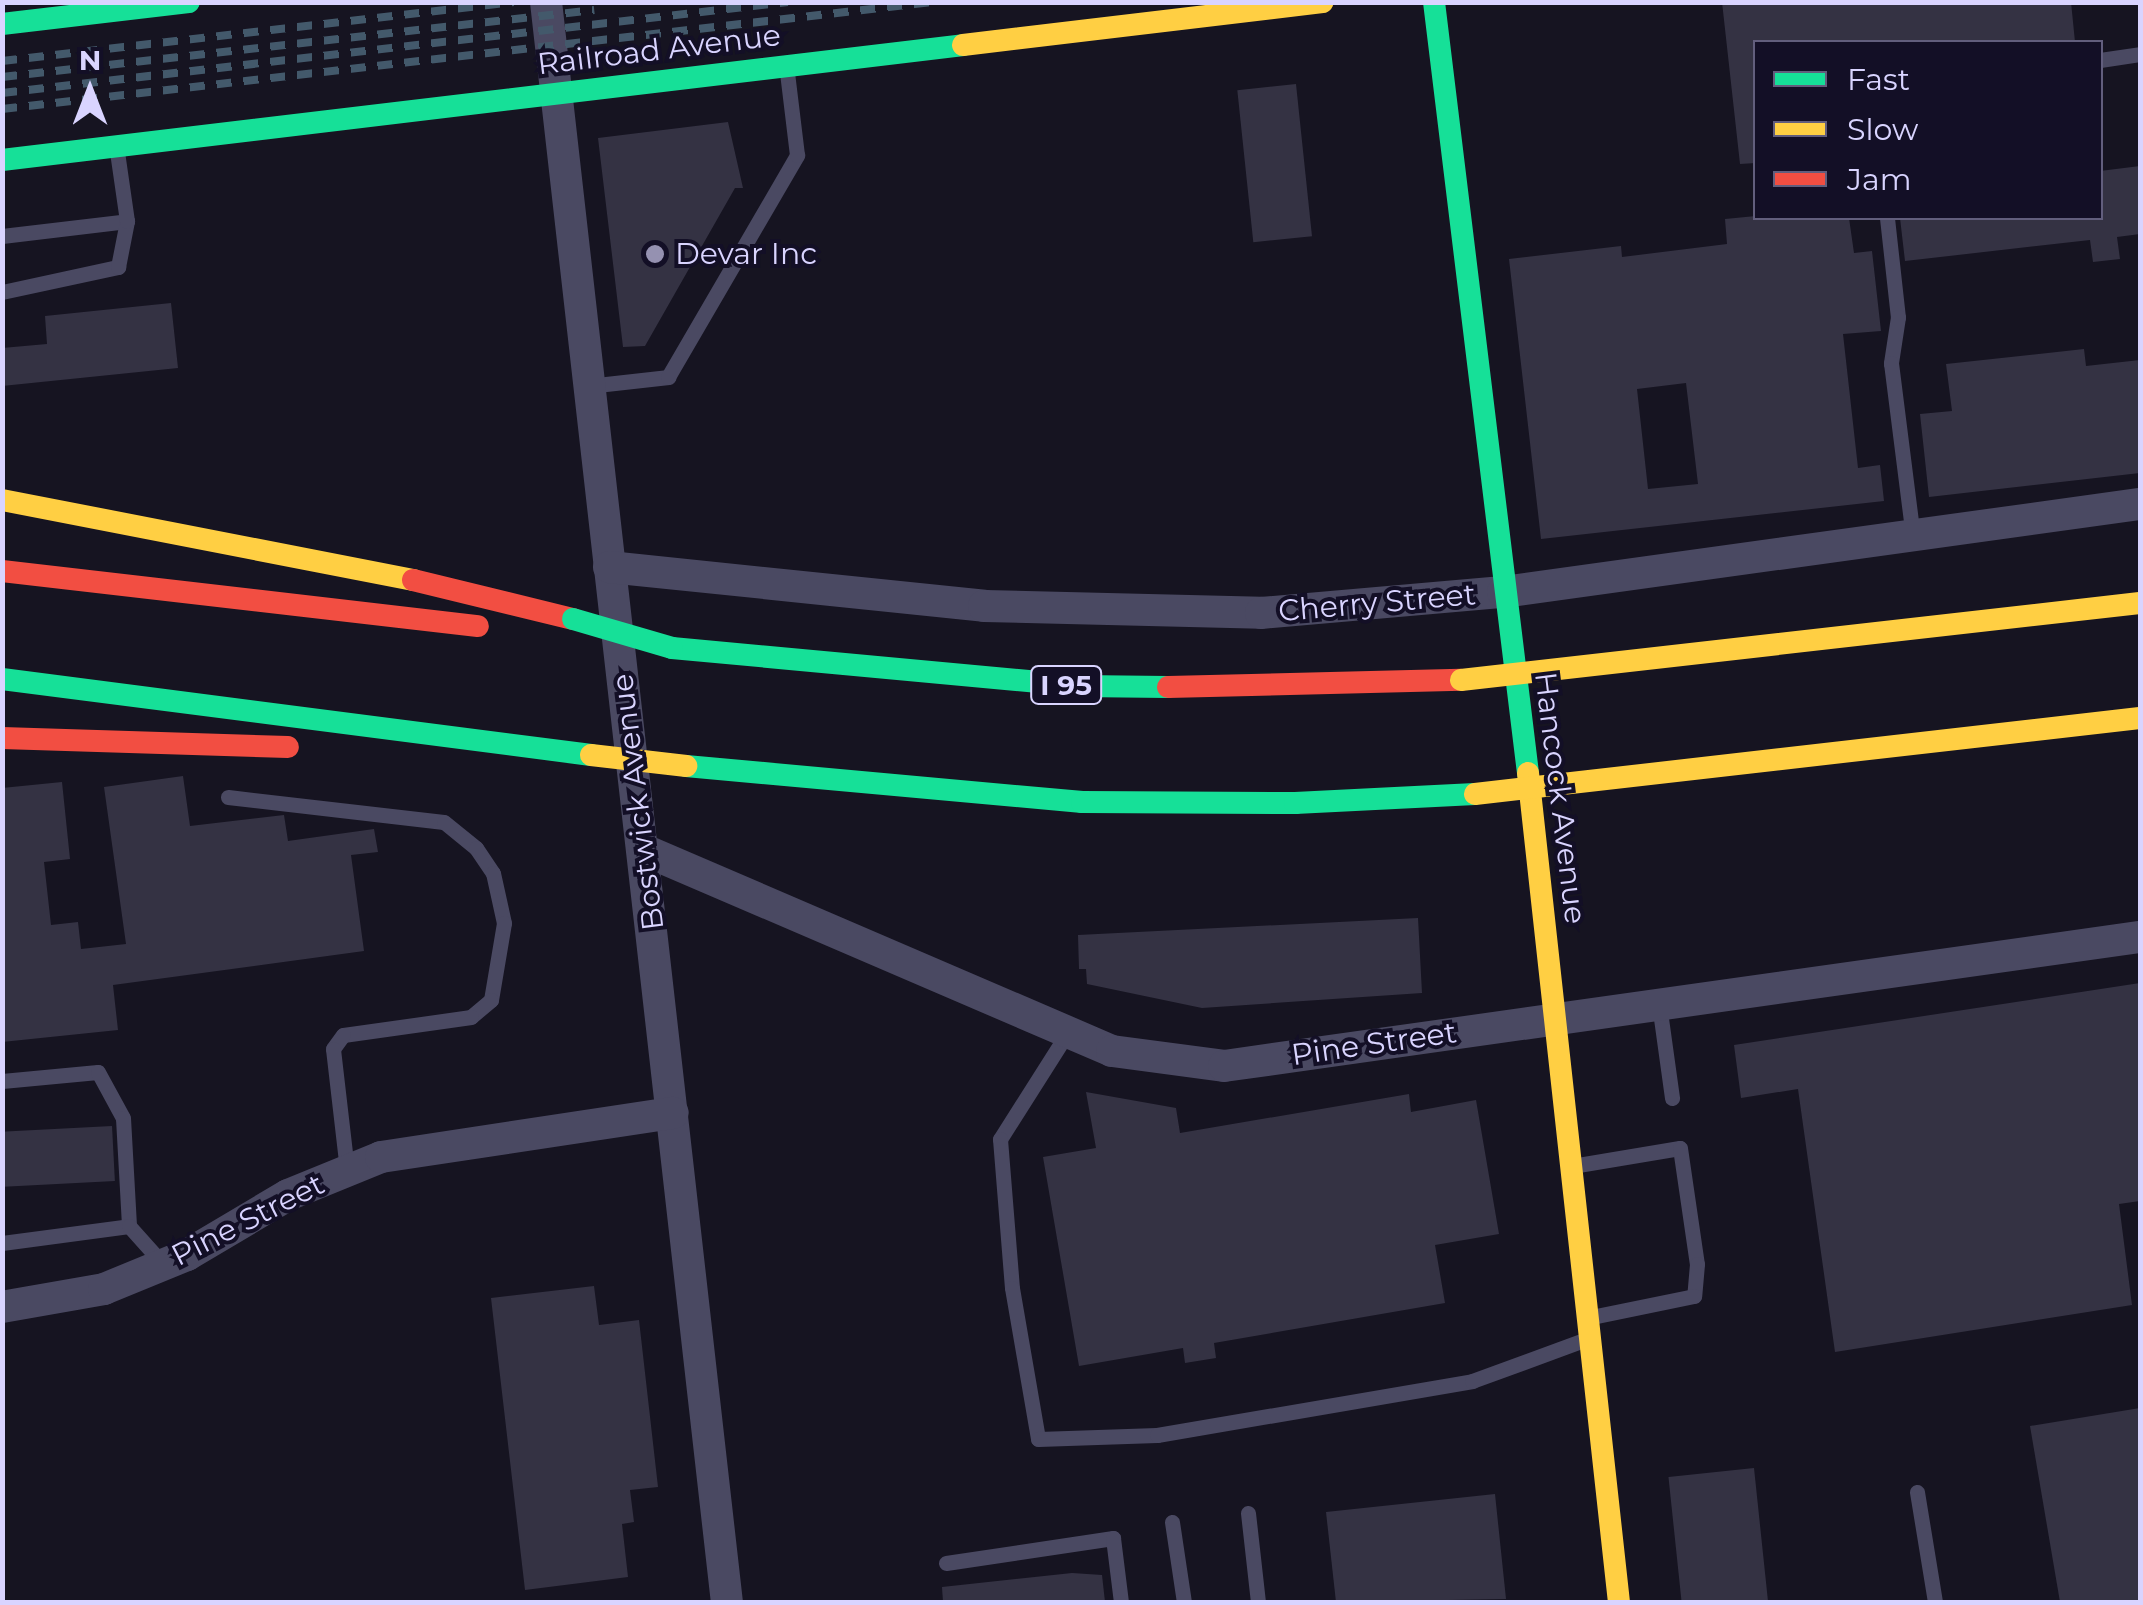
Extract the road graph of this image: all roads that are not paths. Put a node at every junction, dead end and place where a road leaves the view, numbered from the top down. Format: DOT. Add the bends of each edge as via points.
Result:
graph roads {
  1 [pos="188,2"];
  2 [pos="546,2"];
  3 [pos="1322,2"];
  4 [pos="1434,2"];
  5 [pos="2,24"];
  6 [pos="2140,54"];
  7 [pos="2103,60"];
  8 [pos="787,65"];
  9 [pos="554,93"];
  10 [pos="116,146"];
  11 [pos="2,160"];
  12 [pos="127,220"];
  13 [pos="1887,220"];
  14 [pos="2,236"];
  15 [pos="2,292"];
  16 [pos="588,386"];
  17 [pos="2,500"];
  18 [pos="2140,504"];
  19 [pos="1913,536"];
  20 [pos="609,568"];
  21 [pos="2,570"];
  22 [pos="1503,592"];
  23 [pos="2140,604"];
  24 [pos="574,628"];
  25 [pos="2,679"];
  26 [pos="2140,718"];
  27 [pos="2,738"];
  28 [pos="1954,741"];
  29 [pos="2140,743"];
  30 [pos="322,750"];
  31 [pos="376,753"];
  32 [pos="590,755"];
  33 [pos="228,798"];
  34 [pos="644,850"];
  35 [pos="2140,936"];
  36 [pos="1658,1004"];
  37 [pos="1558,1018"];
  38 [pos="1068,1032"];
  39 [pos="2,1082"];
  40 [pos="1672,1098"];
  41 [pos="672,1113"];
  42 [pos="1574,1166"];
  43 [pos="347,1170"];
  44 [pos="129,1226"];
  45 [pos="2,1243"];
  46 [pos="163,1264"];
  47 [pos="2,1308"];
  48 [pos="1591,1327"];
  49 [pos="1917,1492"];
  50 [pos="1248,1513"];
  51 [pos="1172,1522"];
  52 [pos="946,1562"];
  53 [pos="727,1602"];
  54 [pos="1120,1602"];
  55 [pos="1184,1602"];
  56 [pos="1258,1602"];
  57 [pos="1620,1602"];
  58 [pos="1935,1602"];
  1 -- 5 [label="main road"];
  2 -- 9 [label="street, Bostwick Avenue"];
  3 -- 8 [label="main road, Railroad Avenue"];
  4 -- 22 [label="main road, Hancock Avenue"];
  6 -- 7 [label="lane"];
  8 -- 9 [label="main road, Railroad Avenue"];
  8 -- 16 [label="lane" via="797,155 668,377"];
  9 -- 10 [label="main road, Railroad Avenue"];
  9 -- 16 [label="street, Bostwick Avenue"];
  10 -- 11 [label="main road, Railroad Avenue"];
  10 -- 12 [label="lane"];
  12 -- 14 [label="lane"];
  12 -- 15 [label="lane" via="122,258 110,274"];
  13 -- 19 [label="lane" via="1898,317 1891,363"];
  16 -- 20 [label="street, Bostwick Avenue"];
  17 -- 24 [label="main road" via="406,578"];
  18 -- 19 [label="street, Cherry Street"];
  19 -- 22 [label="street, Cherry Street"];
  20 -- 22 [label="street, Cherry Street" via="882,598 1087,611 1260,613"];
  20 -- 34 [label="street, Bostwick Avenue"];
  21 -- 24 [label="main road"];
  22 -- 37 [label="main road, Hancock Avenue"];
  23 -- 24 [label="main road, I 95, bridge" via="1461,680 1288,688 1079,686 672,648"];
  25 -- 32 [label="main road"];
  26 -- 28 [label="main road, bridge"];
  27 -- 30 [label="main road"];
  28 -- 29 [label="main road, bridge"];
  28 -- 32 [label="main road, bridge" via="1475,794 1295,803 1082,802"];
  31 -- 32 [label="main road"];
  33 -- 43 [label="lane" via="444,822 476,848 493,873 504,941 491,1000 471,1017 343,1035 333,1049"];
  34 -- 38 [label="street, Pine Street"];
  34 -- 41 [label="street, Bostwick Avenue"];
  35 -- 36 [label="street, Pine Street"];
  36 -- 37 [label="street, Pine Street"];
  36 -- 40 [label="lane"];
  37 -- 38 [label="street, Pine Street" via="1224,1066 1112,1051"];
  37 -- 42 [label="main road, Hancock Avenue"];
  38 -- 48 [label="lane" via="1000,1139 1012,1288 1038,1439 1157,1435 1472,1381"];
  39 -- 44 [label="lane" via="98,1072 123,1118"];
  41 -- 43 [label="street, Pine Street" via="446,1144"];
  41 -- 53 [label="street, Bostwick Avenue"];
  42 -- 48 [label="main road, Hancock Avenue"];
  42 -- 48 [label="lane" via="1680,1148 1697,1264 1694,1296"];
  43 -- 46 [label="street, Pine Street"];
  44 -- 45 [label="lane"];
  44 -- 46 [label="lane"];
  46 -- 47 [label="street, Pine Street" via="104,1289"];
  48 -- 57 [label="main road, Hancock Avenue"];
  49 -- 58 [label="lane"];
  50 -- 56 [label="lane"];
  51 -- 55 [label="lane"];
  52 -- 54 [label="lane" via="1112,1538"];
}
